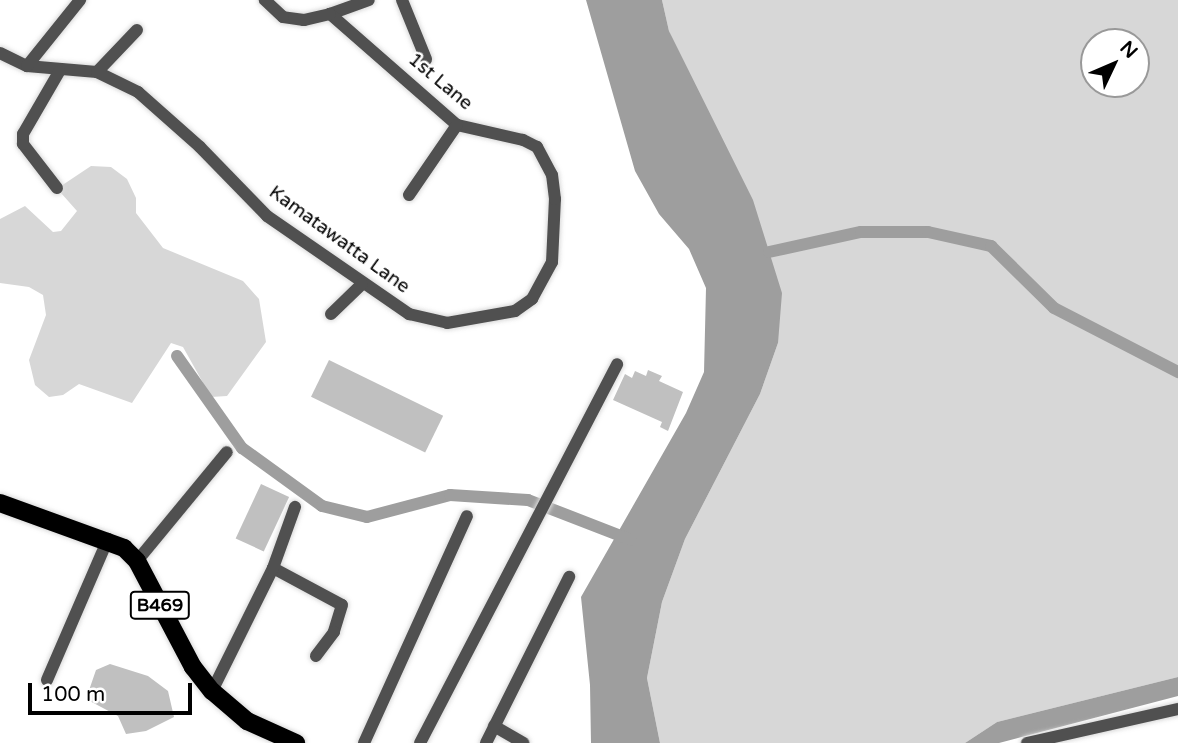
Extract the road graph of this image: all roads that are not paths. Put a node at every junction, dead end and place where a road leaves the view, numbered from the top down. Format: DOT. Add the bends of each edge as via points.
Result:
graph roads {
  1 [pos="80,0"];
  2 [pos="265,0"];
  3 [pos="369,0"];
  4 [pos="402,0"];
  5 [pos="330,14"];
  6 [pos="137,30"];
  7 [pos="0,53"];
  8 [pos="426,59"];
  9 [pos="27,66"];
  10 [pos="60,72"];
  11 [pos="97,72"];
  12 [pos="457,125"];
  13 [pos="57,188"];
  14 [pos="409,195"];
  15 [pos="552,262"];
  16 [pos="362,284"];
  17 [pos="331,314"];
  18 [pos="617,364"];
  19 [pos="227,452"];
  20 [pos="0,503"];
  21 [pos="295,507"];
  22 [pos="467,516"];
  23 [pos="108,539"];
  24 [pos="137,561"];
  25 [pos="273,568"];
  26 [pos="569,577"];
  27 [pos="316,656"];
  28 [pos="47,680"];
  29 [pos="212,691"];
  30 [pos="1178,709"];
  31 [pos="494,726"];
  32 [pos="296,743"];
  33 [pos="364,743"];
  34 [pos="421,743"];
  35 [pos="486,743"];
  36 [pos="523,743"];
  37 [pos="1027,743"];
  1 -- 9 [label="street"];
  2 -- 5 [label="street" via="283,17 304,20"];
  3 -- 5 [label="street"];
  4 -- 8 [label="street"];
  5 -- 12 [label="street, 1st Lane"];
  6 -- 11 [label="street"];
  7 -- 9 [label="street, Kamatawatta Lane"];
  9 -- 10 [label="street, Kamatawatta Lane"];
  10 -- 11 [label="street, Kamatawatta Lane"];
  10 -- 13 [label="street" via="23,134 23,144"];
  11 -- 16 [label="street, Kamatawatta Lane" via="138,92 267,216"];
  12 -- 14 [label="street"];
  12 -- 15 [label="street, 1st Lane" via="523,140 537,148 552,176"];
  15 -- 16 [label="street, Kamatawatta Lane" via="532,299 515,311 447,323 409,314"];
  16 -- 17 [label="street"];
  18 -- 34 [label="street"];
  19 -- 24 [label="street"];
  20 -- 23 [label="main road, B469"];
  21 -- 25 [label="street"];
  22 -- 33 [label="street"];
  23 -- 24 [label="main road, B469"];
  23 -- 28 [label="street"];
  24 -- 29 [label="main road, B469" via="193,667"];
  25 -- 27 [label="street" via="342,605 334,632"];
  25 -- 29 [label="street"];
  26 -- 31 [label="street"];
  29 -- 32 [label="main road, B469" via="247,721"];
  30 -- 37 [label="street"];
  31 -- 35 [label="street"];
  31 -- 36 [label="street"];
}
